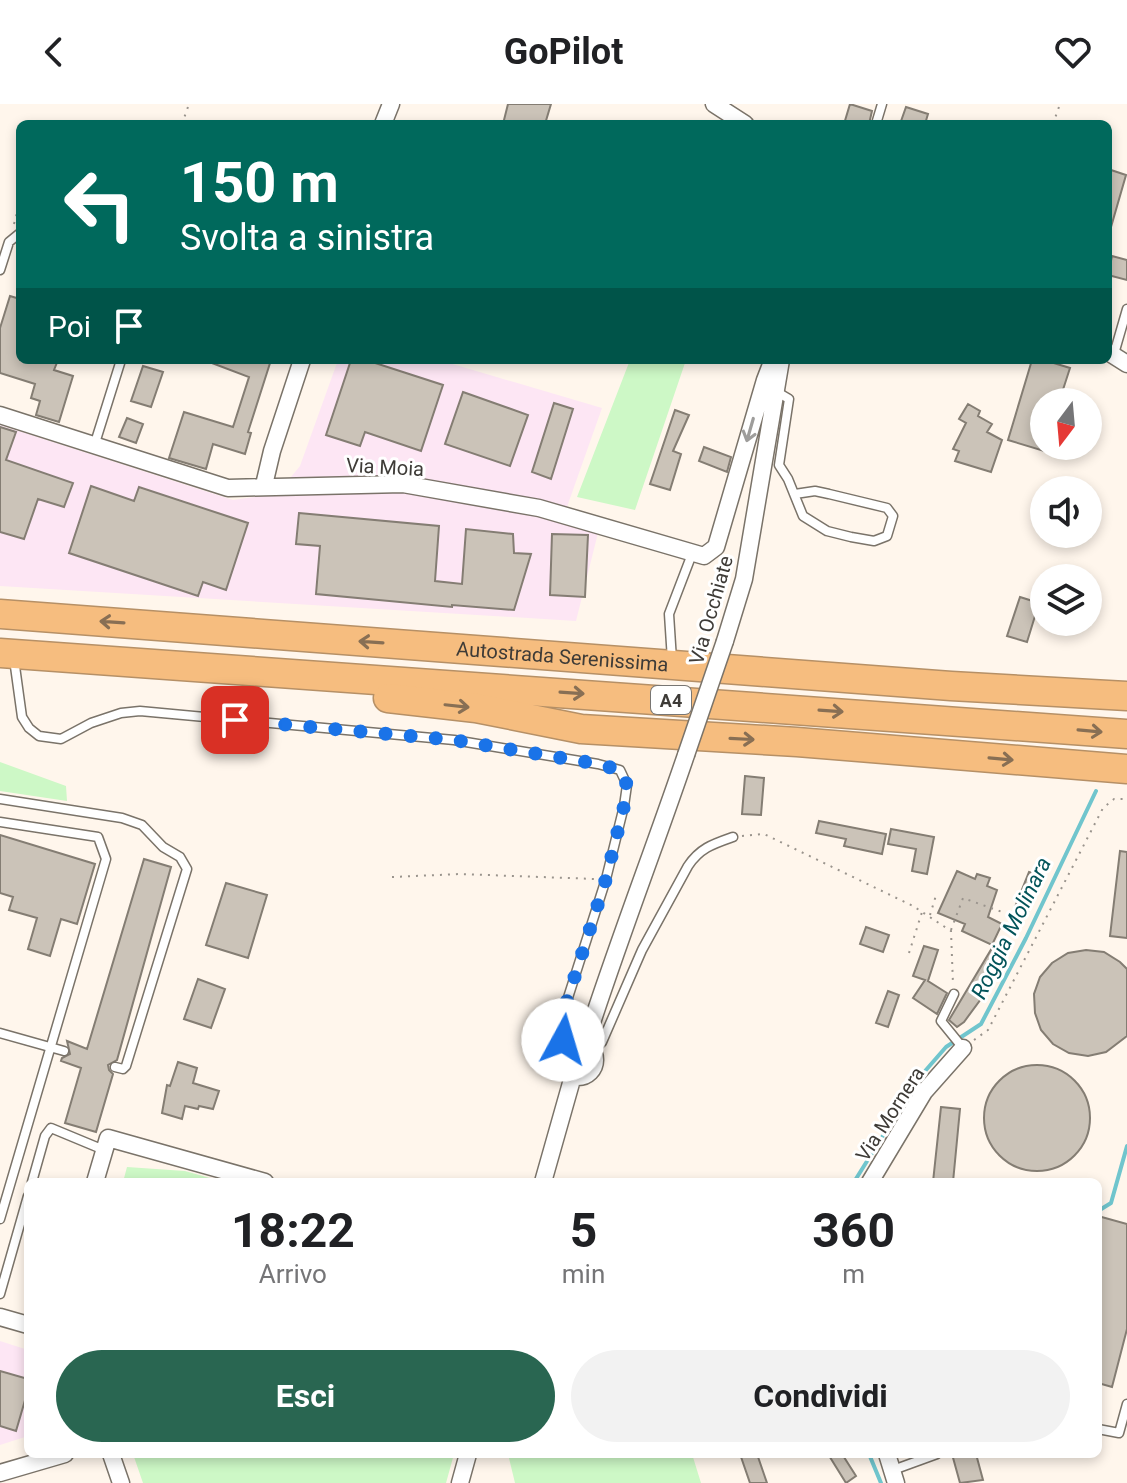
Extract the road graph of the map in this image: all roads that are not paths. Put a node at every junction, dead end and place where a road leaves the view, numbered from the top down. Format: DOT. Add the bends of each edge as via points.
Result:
graph roads {
  1 [pos="714,104"];
  2 [pos="739,120"];
  3 [pos="16,236"];
  4 [pos="0,270"];
  5 [pos="1127,309"];
  6 [pos="1116,357"];
  7 [pos="120,364"];
  8 [pos="301,364"];
  9 [pos="776,364"];
  10 [pos="781,364"];
  11 [pos="777,392"];
  12 [pos="0,415"];
  13 [pos="95,443"];
  14 [pos="264,485"];
  15 [pos="795,494"];
  16 [pos="692,554"];
  17 [pos="0,614"];
  18 [pos="7,654"];
  19 [pos="672,665"];
  20 [pos="215,667"];
  21 [pos="1127,678"];
  22 [pos="1127,696"];
  23 [pos="1127,734"];
  24 [pos="1127,769"];
  25 [pos="0,799"];
  26 [pos="0,822"];
  27 [pos="733,837"];
  28 [pos="954,994"];
  29 [pos="0,1033"];
  30 [pos="961,1045"];
  31 [pos="567,1046"];
  32 [pos="51,1047"];
  33 [pos="589,1047"];
  34 [pos="64,1051"];
  35 [pos="115,1067"];
  36 [pos="573,1076"];
  37 [pos="104,1150"];
  38 [pos="33,1178"];
  39 [pos="96,1178"];
  40 [pos="251,1178"];
  41 [pos="544,1178"];
  42 [pos="872,1178"];
  43 [pos="24,1210"];
  44 [pos="0,1219"];
  45 [pos="0,1294"];
  46 [pos="0,1317"];
  47 [pos="24,1324"];
  48 [pos="1127,1404"];
  49 [pos="1102,1430"];
  50 [pos="51,1458"];
  51 [pos="112,1458"];
  52 [pos="467,1458"];
  53 [pos="925,1458"];
  54 [pos="892,1469"];
  55 [pos="0,1473"];
  56 [pos="121,1483"];
  57 [pos="460,1483"];
  1 -- 2 [label="street"];
  3 -- 4 [label="lane"];
  5 -- 6 [label="lane"];
  7 -- 13 [label="lane"];
  8 -- 14 [label="street"];
  9 -- 16 [label="street, one-way" via="765,380 716,547 704,556"];
  10 -- 11 [label="street, Via Occhiate"];
  11 -- 15 [label="lane" via="789,399 779,465"];
  11 -- 33 [label="street, Via Occhiate, bridge" via="744,579 643,883 608,970"];
  12 -- 13 [label="street, Via Moia"];
  13 -- 14 [label="street, Via Moia" via="228,488"];
  14 -- 16 [label="street, Via Moia" via="403,484 539,508"];
  15 -- 15 [label="lane" via="803,516 827,531 874,541 887,536 893,516 887,508 815,491"];
  16 -- 19 [label="lane" via="669,614"];
  19 -- 17 [label="highway, Autostrada Serenissima / A4, one-way"];
  18 -- 20 [label="highway, Autostrada Serenissima / A4"];
  18 -- 31 [label="lane" via="22,717 47,739 140,711 454,740 620,770 627,785 606,879 565,1007 562,1035"];
  19 -- 21 [label="highway" via="780,658"];
  19 -- 22 [label="highway, Autostrada Serenissima / A4"];
  20 -- 23 [label="highway, Autostrada Serenissima / A4, one-way"];
  20 -- 24 [label="highway, one-way" via="298,692 476,708 581,729"];
  25 -- 35 [label="lane" via="142,825 187,869 126,1066"];
  26 -- 32 [label="lane" via="98,837 106,859"];
  27 -- 33 [label="lane" via="696,853 642,950 602,1042"];
  28 -- 30 [label="lane" via="941,1021"];
  29 -- 32 [label="lane"];
  30 -- 42 [label="street, Via Mornera" via="924,1092"];
  31 -- 33 [label="street" via="576,1042"];
  31 -- 36 [label="street" via="561,1065"];
  32 -- 34 [label="lane"];
  32 -- 44 [label="lane"];
  33 -- 36 [label="street" via="595,1056 593,1068 584,1076"];
  36 -- 41 [label="street"];
  37 -- 38 [label="lane" via="51,1128"];
  37 -- 39 [label="street"];
  37 -- 40 [label="street" via="108,1138"];
  43 -- 45 [label="lane"];
  46 -- 47 [label="street"];
  48 -- 49 [label="lane" via="1119,1433"];
  50 -- 55 [label="street"];
  51 -- 56 [label="street"];
  52 -- 57 [label="street"];
  53 -- 54 [label="lane"];
}
